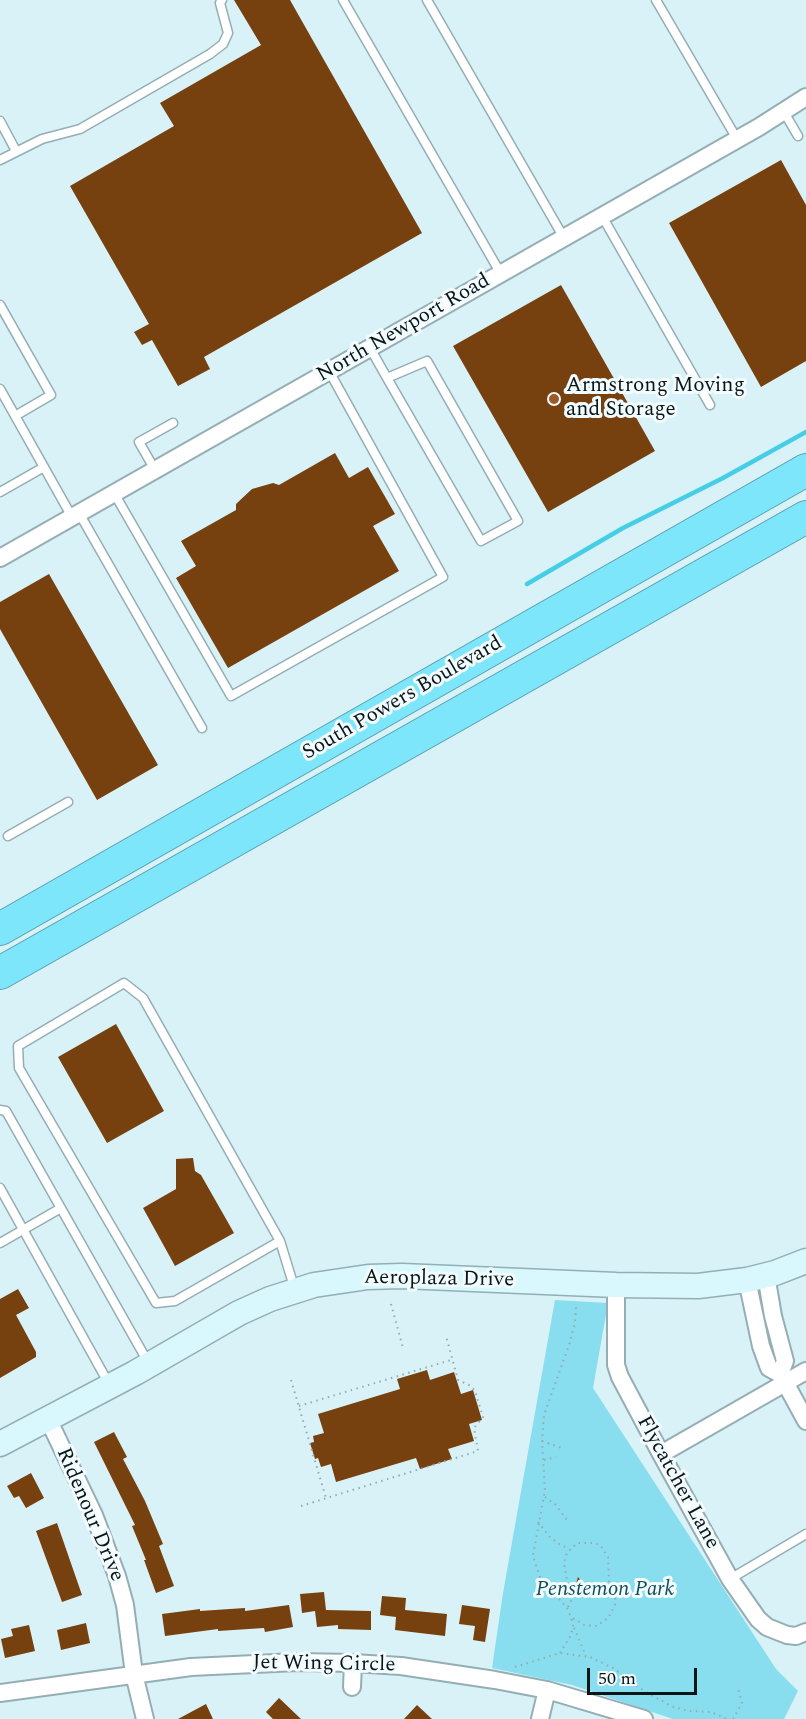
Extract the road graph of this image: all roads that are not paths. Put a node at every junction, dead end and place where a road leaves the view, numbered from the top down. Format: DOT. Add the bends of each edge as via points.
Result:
graph roads {
  1 [pos="222,0"];
  2 [pos="343,0"];
  3 [pos="427,0"];
  4 [pos="656,0"];
  5 [pos="806,97"];
  6 [pos="784,112"];
  7 [pos="0,121"];
  8 [pos="798,136"];
  9 [pos="737,140"];
  10 [pos="16,151"];
  11 [pos="0,160"];
  12 [pos="602,216"];
  13 [pos="564,238"];
  14 [pos="501,274"];
  15 [pos="0,305"];
  16 [pos="370,348"];
  17 [pos="329,371"];
  18 [pos="387,378"];
  19 [pos="0,389"];
  20 [pos="710,405"];
  21 [pos="15,416"];
  22 [pos="173,423"];
  23 [pos="44,467"];
  24 [pos="155,470"];
  25 [pos="806,470"];
  26 [pos="0,492"];
  27 [pos="114,493"];
  28 [pos="76,515"];
  29 [pos="806,517"];
  30 [pos="0,558"];
  31 [pos="202,728"];
  32 [pos="68,802"];
  33 [pos="8,836"];
  34 [pos="0,929"];
  35 [pos="0,973"];
  36 [pos="0,1110"];
  37 [pos="0,1188"];
  38 [pos="61,1208"];
  39 [pos="23,1230"];
  40 [pos="280,1241"];
  41 [pos="0,1243"];
  42 [pos="806,1261"];
  43 [pos="756,1278"];
  44 [pos="616,1285"];
  45 [pos="296,1290"];
  46 [pos="149,1364"];
  47 [pos="806,1371"];
  48 [pos="782,1379"];
  49 [pos="110,1386"];
  50 [pos="48,1419"];
  51 [pos="806,1421"];
  52 [pos="0,1444"];
  53 [pos="661,1454"];
  54 [pos="806,1534"];
  55 [pos="730,1579"];
  56 [pos="806,1632"];
  57 [pos="353,1663"];
  58 [pos="134,1674"];
  59 [pos="352,1687"];
  60 [pos="547,1690"];
  61 [pos="0,1693"];
  62 [pos="145,1719"];
  63 [pos="540,1719"];
  64 [pos="644,1719"];
  1 -- 10 [label="lane" via="228,33 223,44 210,54 80,129"];
  2 -- 14 [label="lane"];
  3 -- 13 [label="lane"];
  4 -- 9 [label="lane"];
  5 -- 6 [label="street, North Newport Road"];
  6 -- 8 [label="lane"];
  6 -- 9 [label="street, North Newport Road"];
  7 -- 10 [label="lane"];
  9 -- 12 [label="street, North Newport Road"];
  10 -- 11 [label="lane"];
  12 -- 13 [label="street, North Newport Road"];
  12 -- 20 [label="lane"];
  13 -- 14 [label="street, North Newport Road"];
  14 -- 16 [label="street, North Newport Road"];
  15 -- 21 [label="lane" via="51,395"];
  16 -- 17 [label="street, North Newport Road"];
  16 -- 18 [label="lane"];
  17 -- 24 [label="street, North Newport Road"];
  17 -- 27 [label="lane" via="443,577 231,696"];
  18 -- 18 [label="lane" via="427,361 518,521 481,541"];
  19 -- 21 [label="lane"];
  21 -- 23 [label="lane"];
  22 -- 24 [label="lane" via="139,442"];
  23 -- 26 [label="lane"];
  23 -- 28 [label="lane"];
  24 -- 27 [label="street, North Newport Road"];
  25 -- 34 [label="highway, South Powers Boulevard"];
  27 -- 28 [label="street, North Newport Road"];
  28 -- 30 [label="street, North Newport Road"];
  28 -- 31 [label="lane"];
  29 -- 35 [label="highway, South Powers Boulevard"];
  32 -- 33 [label="lane"];
  36 -- 38 [label="lane" via="6,1111"];
  37 -- 39 [label="lane"];
  38 -- 39 [label="lane"];
  38 -- 46 [label="lane"];
  39 -- 41 [label="lane"];
  39 -- 49 [label="lane"];
  40 -- 40 [label="lane" via="143,998 124,983 18,1046 19,1068 156,1303 175,1301"];
  40 -- 45 [label="lane"];
  42 -- 43 [label="street, Aeroplaza Drive"];
  43 -- 44 [label="street, Aeroplaza Drive" via="698,1286"];
  43 -- 48 [label="street" via="761,1346 769,1368"];
  44 -- 45 [label="street, Aeroplaza Drive" via="402,1276 336,1281"];
  44 -- 53 [label="street, Flycatcher Lane" via="616,1365"];
  45 -- 46 [label="street, Aeroplaza Drive" via="239,1313"];
  46 -- 49 [label="street, Aeroplaza Drive"];
  47 -- 48 [label="street"];
  48 -- 51 [label="street"];
  48 -- 53 [label="street"];
  49 -- 50 [label="street, Aeroplaza Drive"];
  50 -- 52 [label="street, Aeroplaza Drive"];
  50 -- 58 [label="street, Ridenour Drive" via="94,1515 117,1576"];
  53 -- 55 [label="street, Flycatcher Lane"];
  54 -- 55 [label="lane"];
  55 -- 56 [label="street, Flycatcher Lane" via="767,1628 796,1636"];
  57 -- 58 [label="street, Jet Wing Circle" via="247,1664"];
  57 -- 59 [label="street"];
  57 -- 60 [label="street, Jet Wing Circle" via="445,1672"];
  58 -- 61 [label="street, Jet Wing Circle"];
  58 -- 62 [label="street, Ridenour Drive"];
  60 -- 63 [label="street"];
  60 -- 64 [label="street, Jet Wing Circle"];
}
